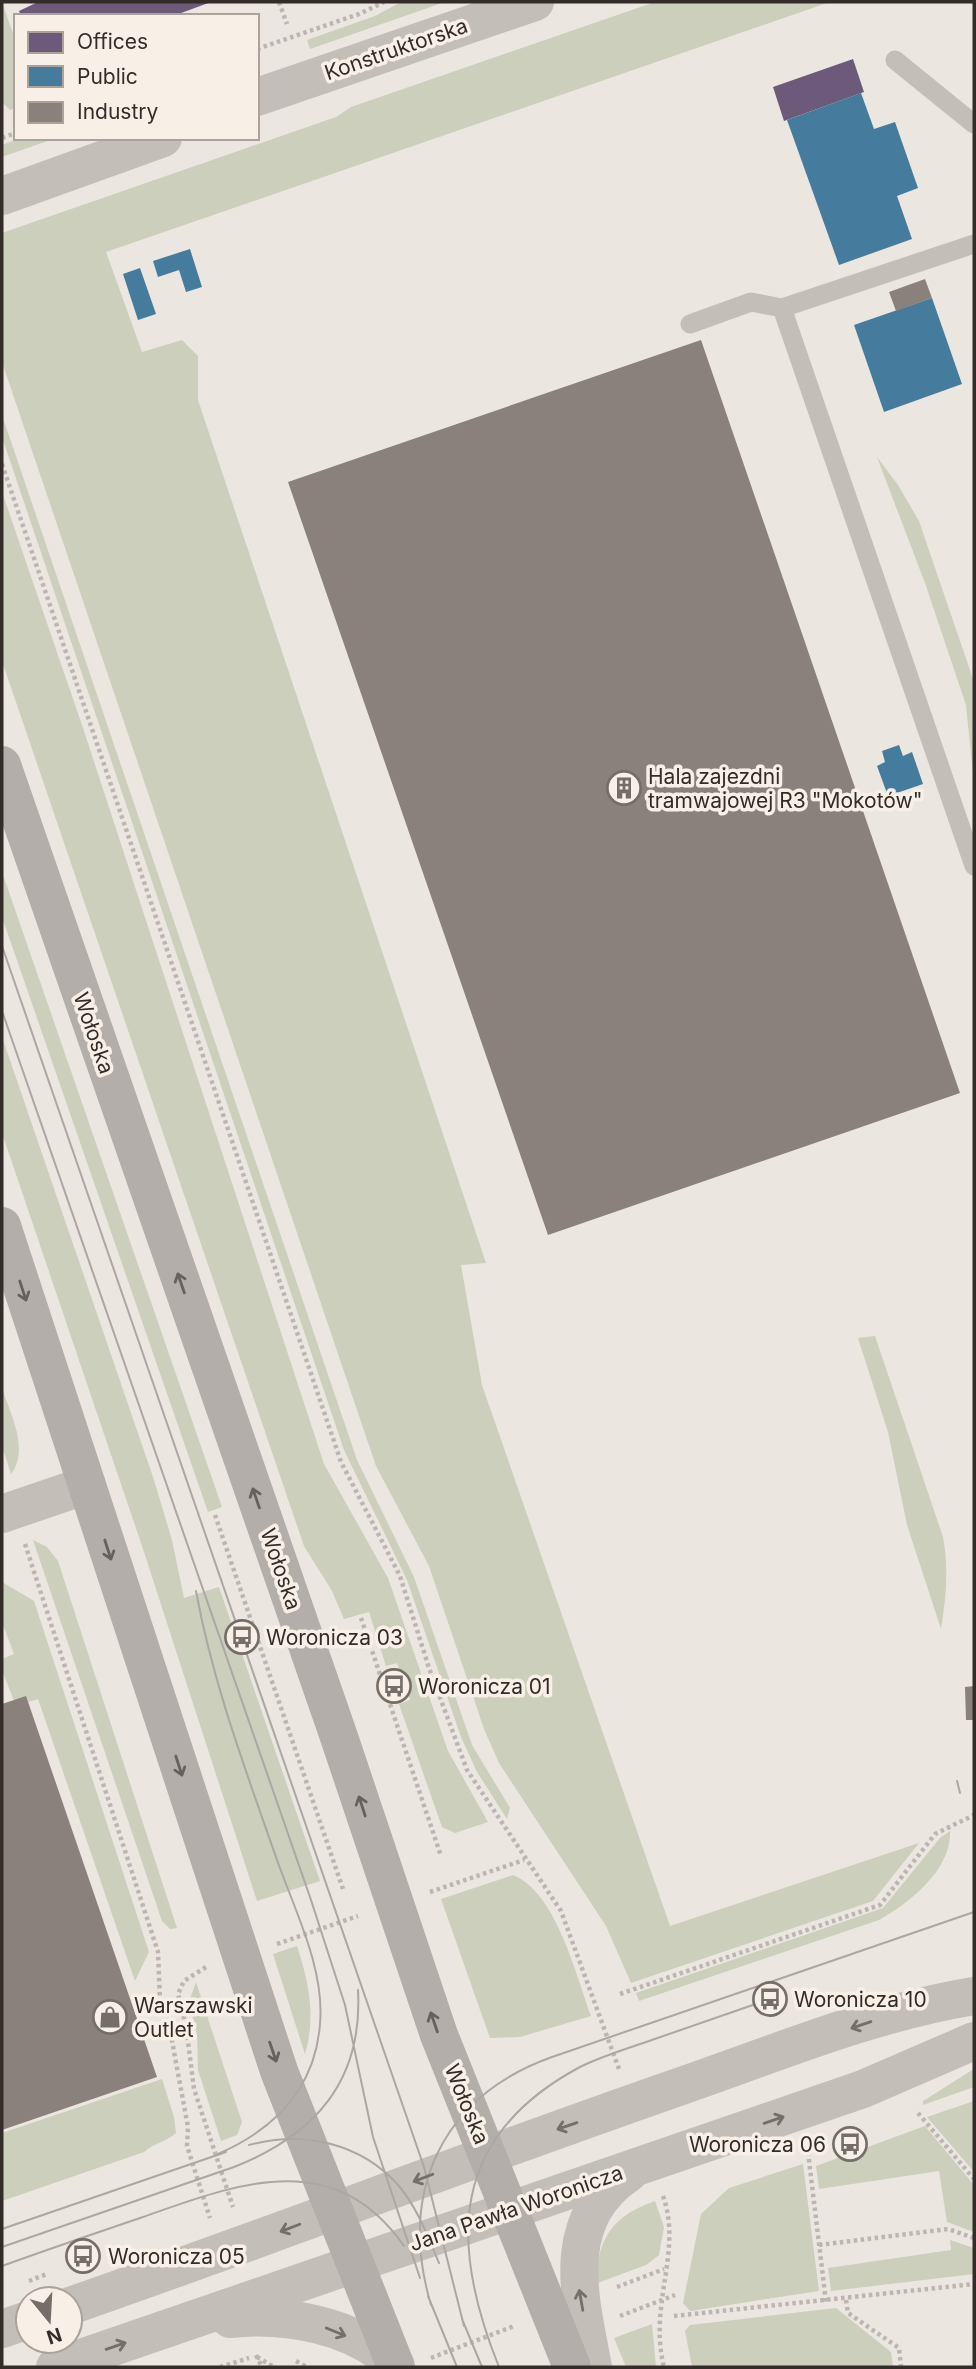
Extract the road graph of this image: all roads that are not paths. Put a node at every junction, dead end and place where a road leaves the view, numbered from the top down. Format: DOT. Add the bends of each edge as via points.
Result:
graph roads {
  1 [pos="535,2"];
  2 [pos="895,60"];
  3 [pos="259,96"];
  4 [pos="974,124"];
  5 [pos="158,140"];
  6 [pos="2,197"];
  7 [pos="974,244"];
  8 [pos="782,308"];
  9 [pos="690,324"];
  10 [pos="2,765"];
  11 [pos="974,866"];
  12 [pos="2,1226"];
  13 [pos="87,1485"];
  14 [pos="8,1512"];
  15 [pos="974,1996"];
  16 [pos="974,2041"];
  17 [pos="486,2154"];
  18 [pos="640,2166"];
  19 [pos="334,2211"];
  20 [pos="509,2211"];
  21 [pos="355,2264"];
  22 [pos="84,2301"];
  23 [pos="565,2306"];
  24 [pos="176,2325"];
  25 [pos="407,2363"];
  26 [pos="55,2367"];
  27 [pos="572,2367"];
  28 [pos="593,2367"];
  1 -- 3 [label="street, Konstruktorska"];
  2 -- 4 [label="lane"];
  5 -- 6 [label="street"];
  7 -- 8 [label="lane"];
  8 -- 9 [label="lane" via="751,302"];
  8 -- 11 [label="lane"];
  17 -- 10 [label="main road, Wołoska, one-way" via="439,2035"];
  12 -- 13 [label="main road, one-way"];
  13 -- 14 [label="street"];
  13 -- 19 [label="main road, one-way" via="279,2071"];
  15 -- 17 [label="street, one-way" via="892,2015"];
  18 -- 16 [label="street, Jana Pawła Woronicza, one-way" via="863,2089"];
  17 -- 19 [label="street, one-way"];
  17 -- 20 [label="main road, Wołoska"];
  18 -- 20 [label="street, Jana Pawła Woronicza"];
  23 -- 18 [label="street, one-way" via="586,2230 607,2193"];
  19 -- 21 [label="main road"];
  19 -- 22 [label="street, one-way"];
  20 -- 21 [label="street, Jana Pawła Woronicza"];
  20 -- 23 [label="main road, Wołoska"];
  21 -- 24 [label="street, Jana Pawła Woronicza"];
  21 -- 25 [label="main road"];
  23 -- 27 [label="main road, Wołoska"];
  23 -- 28 [label="street"];
  24 -- 25 [label="street, one-way" via="257,2317 326,2328"];
  26 -- 24 [label="street, Jana Pawła Woronicza, one-way"];
}
